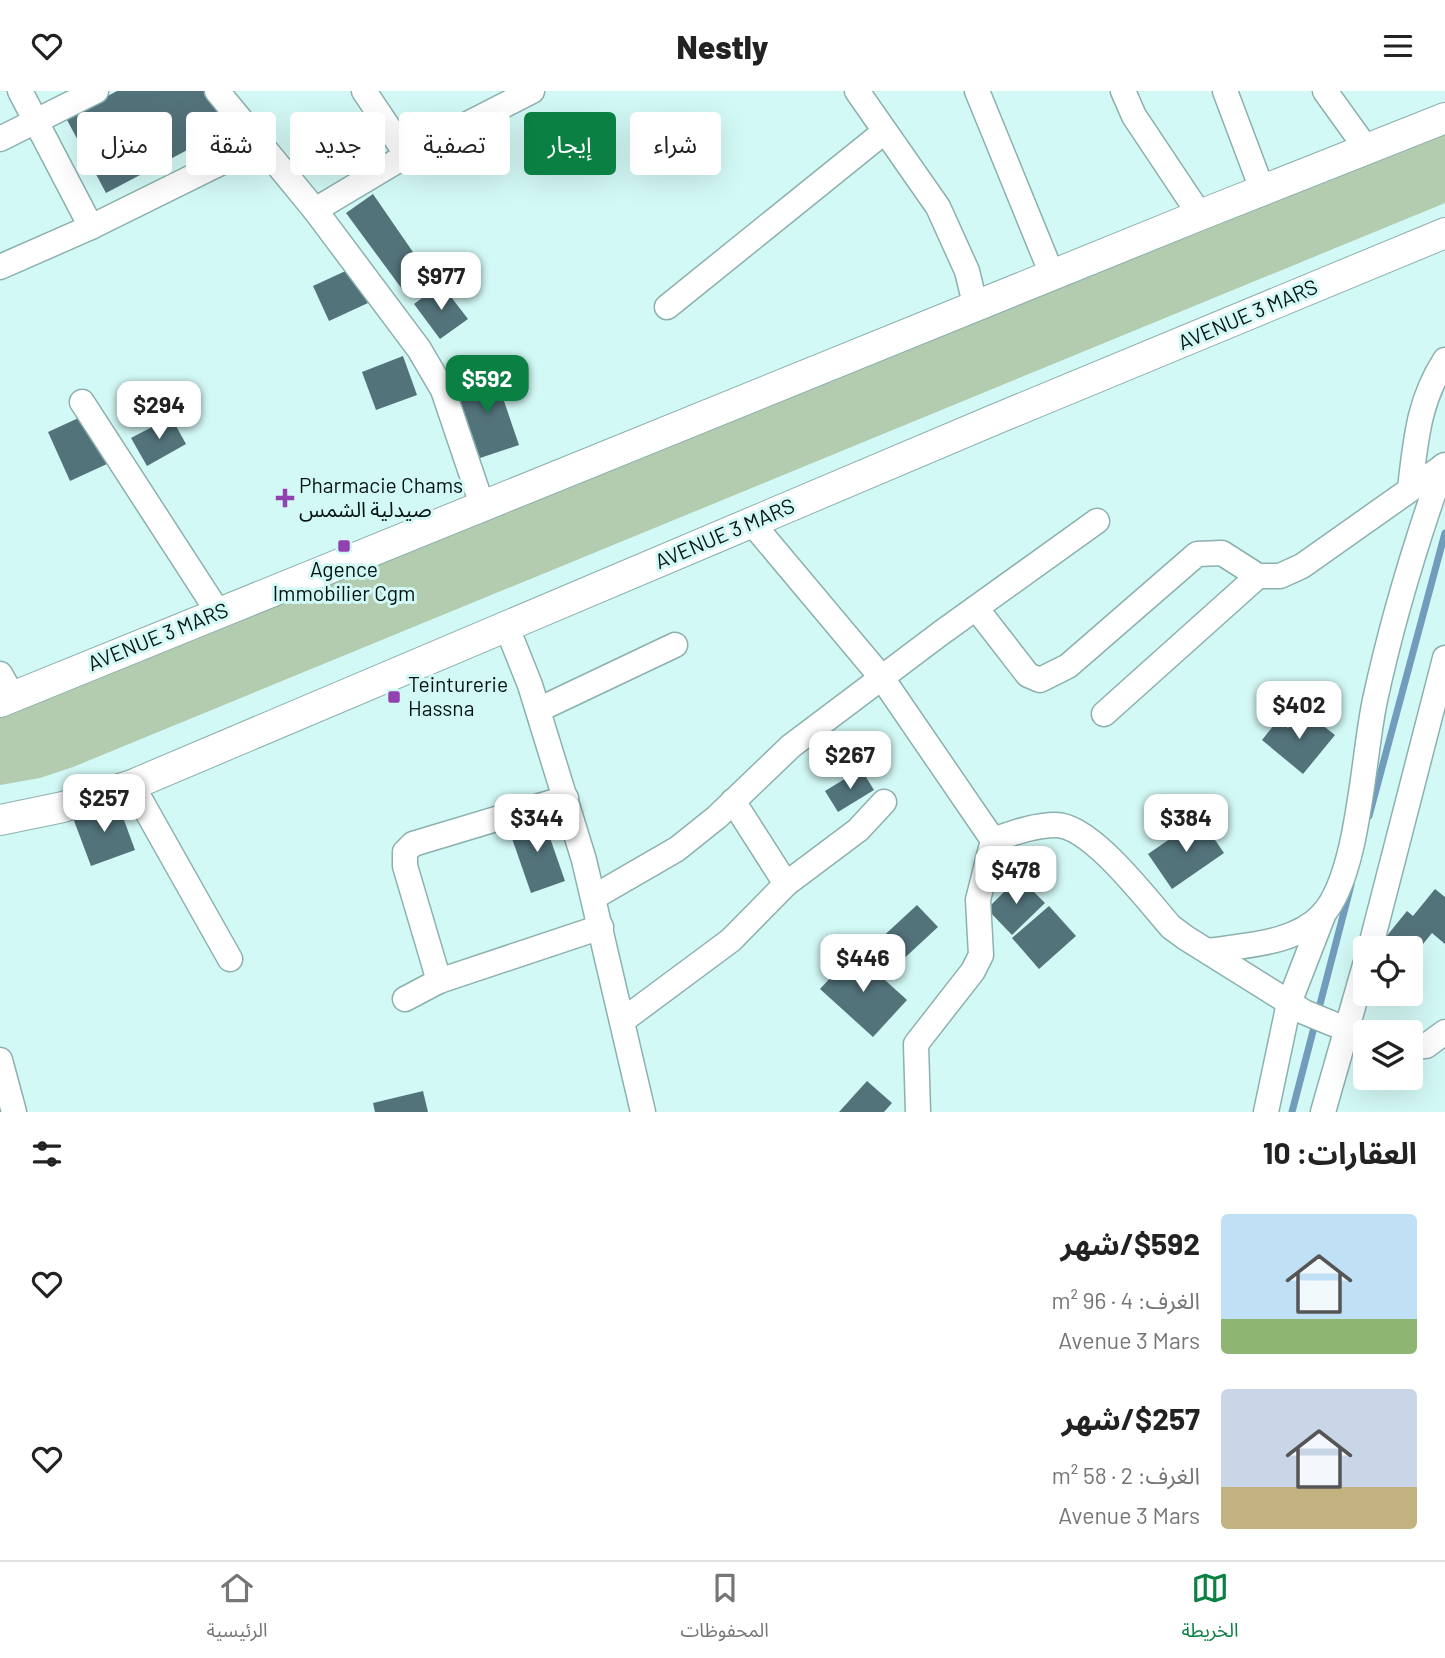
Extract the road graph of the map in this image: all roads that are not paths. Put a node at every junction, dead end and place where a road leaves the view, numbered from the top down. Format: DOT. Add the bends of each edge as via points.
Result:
graph roads {
  1 [pos="20,91"];
  2 [pos="96,91"];
  3 [pos="217,91"];
  4 [pos="364,91"];
  5 [pos="532,91"];
  6 [pos="857,91"];
  7 [pos="977,91"];
  8 [pos="1123,91"];
  9 [pos="1225,91"];
  10 [pos="1325,91"];
  11 [pos="234,112"];
  12 [pos="491,112"];
  13 [pos="1445,118"];
  14 [pos="35,123"];
  15 [pos="884,132"];
  16 [pos="0,139"];
  17 [pos="399,143"];
  18 [pos="1366,148"];
  19 [pos="399,160"];
  20 [pos="276,164"];
  21 [pos="196,175"];
  22 [pos="1263,192"];
  23 [pos="315,210"];
  24 [pos="1200,215"];
  25 [pos="91,227"];
  26 [pos="1443,239"];
  27 [pos="0,267"];
  28 [pos="1052,277"];
  29 [pos="667,307"];
  30 [pos="976,308"];
  31 [pos="1445,360"];
  32 [pos="82,401"];
  33 [pos="1444,465"];
  34 [pos="1410,488"];
  35 [pos="483,507"];
  36 [pos="1097,521"];
  37 [pos="752,523"];
  38 [pos="1258,576"];
  39 [pos="976,608"];
  40 [pos="218,612"];
  41 [pos="506,625"];
  42 [pos="675,645"];
  43 [pos="1445,658"];
  44 [pos="883,678"];
  45 [pos="4,691"];
  46 [pos="538,710"];
  47 [pos="1104,714"];
  48 [pos="1445,733"];
  49 [pos="1422,750"];
  50 [pos="132,785"];
  51 [pos="566,798"];
  52 [pos="733,801"];
  53 [pos="884,802"];
  54 [pos="0,820"];
  55 [pos="993,839"];
  56 [pos="786,884"];
  57 [pos="594,897"];
  58 [pos="1324,913"];
  59 [pos="601,927"];
  60 [pos="1373,936"];
  61 [pos="1208,951"];
  62 [pos="230,960"];
  63 [pos="439,981"];
  64 [pos="405,999"];
  65 [pos="1356,1006"];
  66 [pos="1297,1008"];
  67 [pos="622,1021"];
  68 [pos="1350,1031"];
  69 [pos="1445,1032"];
  70 [pos="1423,1046"];
  71 [pos="0,1060"];
  72 [pos="14,1112"];
  73 [pos="643,1112"];
  74 [pos="918,1112"];
  75 [pos="1266,1112"];
  76 [pos="1323,1112"];
  1 -- 14 [label="street"];
  2 -- 14 [label="street"];
  3 -- 11 [label="street"];
  4 -- 17 [label="street"];
  5 -- 12 [label="street"];
  6 -- 15 [label="street"];
  7 -- 28 [label="street"];
  8 -- 24 [label="street" via="1134,116"];
  9 -- 22 [label="street"];
  10 -- 18 [label="street"];
  13 -- 18 [label="main road, AVENUE 3 MARS"];
  14 -- 16 [label="street"];
  14 -- 25 [label="street"];
  15 -- 29 [label="street"];
  15 -- 30 [label="street" via="938,207 967,271"];
  18 -- 22 [label="main road, AVENUE 3 MARS"];
  19 -- 23 [label="street"];
  20 -- 23 [label="street"];
  21 -- 25 [label="street"];
  22 -- 24 [label="main road, AVENUE 3 MARS"];
  23 -- 35 [label="street" via="419,349 443,390"];
  24 -- 28 [label="main road, AVENUE 3 MARS"];
  25 -- 27 [label="street"];
  26 -- 37 [label="main road, AVENUE 3 MARS"];
  28 -- 30 [label="main road, AVENUE 3 MARS"];
  30 -- 35 [label="main road, AVENUE 3 MARS"];
  31 -- 34 [label="street" via="1428,386"];
  32 -- 40 [label="street"];
  33 -- 34 [label="street"];
  33 -- 58 [label="street" via="1421,530 1375,700 1344,874"];
  34 -- 38 [label="street" via="1302,566 1280,576"];
  35 -- 40 [label="main road, AVENUE 3 MARS"];
  36 -- 39 [label="street"];
  37 -- 41 [label="main road, AVENUE 3 MARS"];
  37 -- 44 [label="street"];
  38 -- 39 [label="street" via="1222,553 1197,554 1068,666 1040,680 1028,675"];
  38 -- 47 [label="street"];
  39 -- 44 [label="street"];
  40 -- 45 [label="main road, AVENUE 3 MARS"];
  41 -- 46 [label="street"];
  41 -- 50 [label="main road, AVENUE 3 MARS"];
  42 -- 46 [label="street"];
  43 -- 49 [label="street"];
  44 -- 52 [label="street" via="791,746"];
  44 -- 55 [label="street"];
  46 -- 51 [label="street"];
  48 -- 49 [label="street"];
  49 -- 60 [label="street"];
  50 -- 54 [label="main road, AVENUE 3 MARS" via="63,807"];
  50 -- 62 [label="street"];
  51 -- 57 [label="street"];
  51 -- 63 [label="street" via="413,844 405,852 405,866"];
  52 -- 56 [label="street"];
  52 -- 57 [label="street" via="677,849"];
  53 -- 56 [label="street" via="858,830"];
  55 -- 61 [label="street" via="1059,824 1077,831 1096,844 1171,927"];
  55 -- 74 [label="street" via="978,899 981,955 916,1044"];
  56 -- 67 [label="street" via="731,940"];
  57 -- 59 [label="street"];
  58 -- 61 [label="street" via="1311,926 1291,935"];
  58 -- 66 [label="street"];
  59 -- 63 [label="street"];
  59 -- 67 [label="street"];
  61 -- 66 [label="street"];
  63 -- 64 [label="street"];
  65 -- 68 [label="street"];
  66 -- 68 [label="street"];
  66 -- 75 [label="street"];
  67 -- 73 [label="street"];
  68 -- 76 [label="street"];
  69 -- 70 [label="street"];
  71 -- 72 [label="street"];
}
